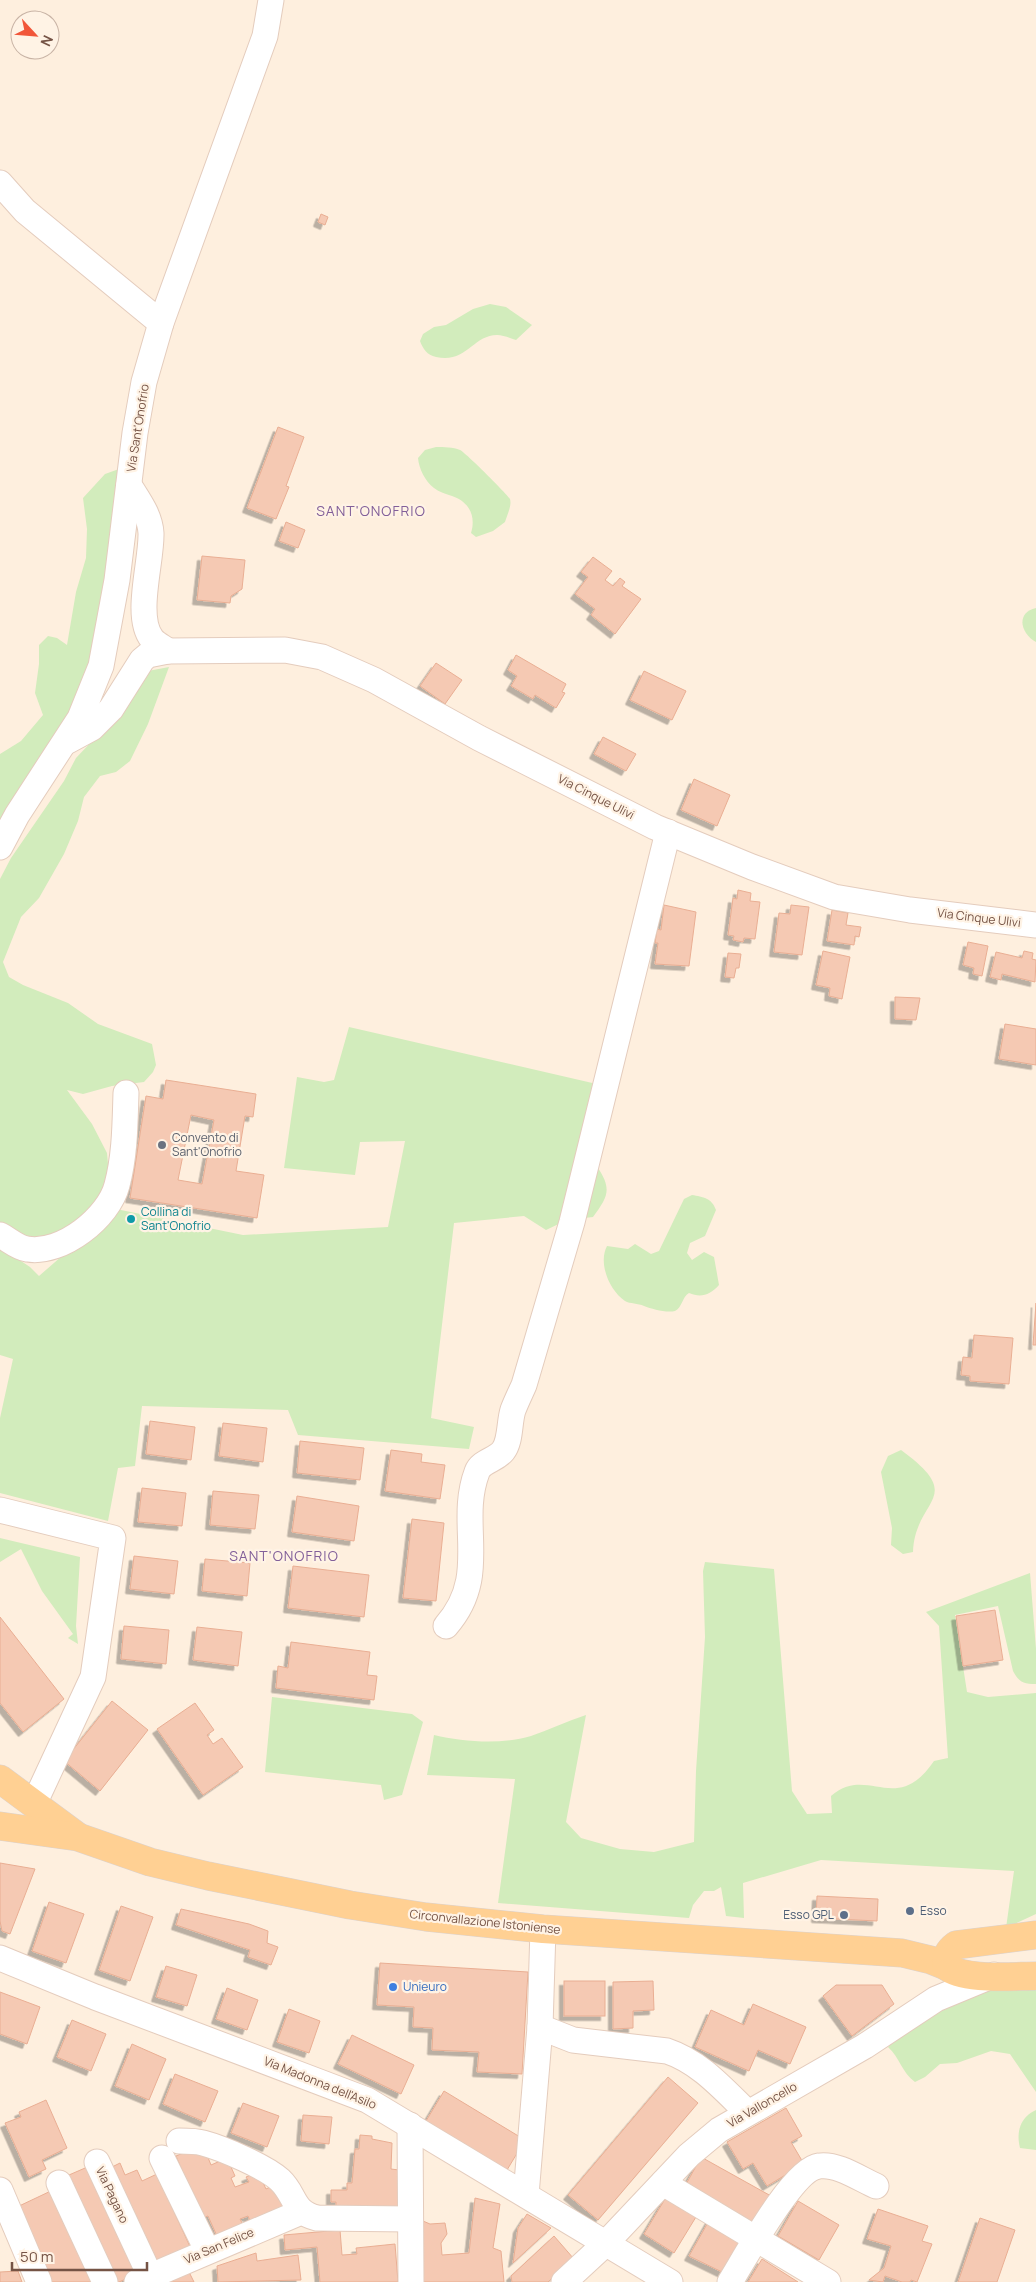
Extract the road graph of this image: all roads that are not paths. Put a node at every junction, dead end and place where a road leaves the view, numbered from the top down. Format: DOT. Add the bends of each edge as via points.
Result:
graph roads {
  1 [pos="271,0"];
  2 [pos="0,183"];
  3 [pos="161,323"];
  4 [pos="130,485"];
  5 [pos="168,651"];
  6 [pos="63,744"];
  7 [pos="668,832"];
  8 [pos="0,847"];
  9 [pos="1036,925"];
  10 [pos="126,1093"];
  11 [pos="0,1235"];
  12 [pos="0,1510"];
  13 [pos="446,1626"];
  14 [pos="0,1779"];
  15 [pos="34,1804"];
  16 [pos="1,1827"];
  17 [pos="78,1836"];
  18 [pos="544,1929"];
  19 [pos="1032,1934"];
  20 [pos="951,1955"];
  21 [pos="0,1958"];
  22 [pos="994,1975"];
  23 [pos="1036,1976"];
  24 [pos="540,2028"];
  25 [pos="747,2112"];
  26 [pos="410,2125"];
  27 [pos="97,2162"];
  28 [pos="58,2183"];
  29 [pos="663,2183"];
  30 [pos="876,2186"];
  31 [pos="0,2190"];
  32 [pos="526,2195"];
  33 [pos="301,2212"];
  34 [pos="410,2219"];
  35 [pos="756,2240"];
  36 [pos="605,2244"];
  37 [pos="208,2250"];
  38 [pos="147,2280"];
  39 [pos="39,2282"];
  40 [pos="105,2282"];
  41 [pos="411,2282"];
  42 [pos="564,2282"];
  43 [pos="670,2282"];
  44 [pos="730,2282"];
  45 [pos="828,2282"];
  1 -- 3 [label="street, Via Sant'Onofrio" via="264,36"];
  2 -- 3 [label="street" via="25,211"];
  3 -- 4 [label="street, Via Sant'Onofrio" via="138,408"];
  4 -- 5 [label="street" via="148,517 151,533 144,602 147,629 152,640"];
  4 -- 6 [label="street, Via Sant'Onofrio" via="101,666 80,718"];
  5 -- 6 [label="street, Via Cinque Ulivi" via="148,655 142,660 111,710 92,728"];
  5 -- 7 [label="street, Via Cinque Ulivi" via="285,650 322,657 374,680 479,738"];
  6 -- 8 [label="street, Via Sant'Onofrio"];
  7 -- 9 [label="street, Via Cinque Ulivi" via="834,898"];
  7 -- 13 [label="street" via="572,1222 503,1451 477,1470 472,1491 468,1587 455,1616"];
  10 -- 11 [label="street" via="123,1158 117,1186 107,1205 82,1231 67,1242 47,1249 26,1249"];
  12 -- 15 [label="street" via="113,1538 93,1677"];
  14 -- 15 [label="main road, Circonvallazione Istoniense"];
  15 -- 17 [label="main road, Circonvallazione Istoniense"];
  16 -- 17 [label="main road, Circonvallazione Istoniense"];
  17 -- 18 [label="main road, Circonvallazione Istoniense" via="158,1864 350,1905 426,1917"];
  18 -- 20 [label="main road, Circonvallazione Istoniense"];
  18 -- 24 [label="street"];
  19 -- 20 [label="main road, Circonvallazione Istoniense"];
  20 -- 22 [label="main road" via="952,1971 964,1975"];
  21 -- 26 [label="street, Via Madonna dell'Asilo" via="358,2096"];
  22 -- 23 [label="main road"];
  22 -- 25 [label="street, Via Valloncello" via="936,1999 864,2046"];
  24 -- 25 [label="street" via="573,2040 678,2055 709,2076"];
  24 -- 32 [label="street"];
  25 -- 29 [label="street, Via Valloncello" via="705,2141"];
  26 -- 32 [label="street, Via Madonna dell'Asilo"];
  26 -- 34 [label="street"];
  27 -- 38 [label="street, Via Pagano"];
  28 -- 40 [label="street"];
  29 -- 35 [label="street"];
  29 -- 36 [label="street, Via Valloncello"];
  30 -- 35 [label="street" via="829,2166 817,2166 792,2186"];
  31 -- 39 [label="street"];
  32 -- 36 [label="street, Via Madonna dell'Asilo"];
  33 -- 34 [label="street" via="317,2218"];
  33 -- 37 [label="street, Via San Felice"];
  33 -- 37 [label="street" via="281,2181 270,2172 202,2142 171,2149"];
  34 -- 41 [label="street"];
  35 -- 44 [label="street"];
  35 -- 45 [label="street"];
  36 -- 42 [label="street, Via Valloncello"];
  36 -- 43 [label="street, Via Madonna dell'Asilo"];
  37 -- 38 [label="street, Via San Felice"];
}
